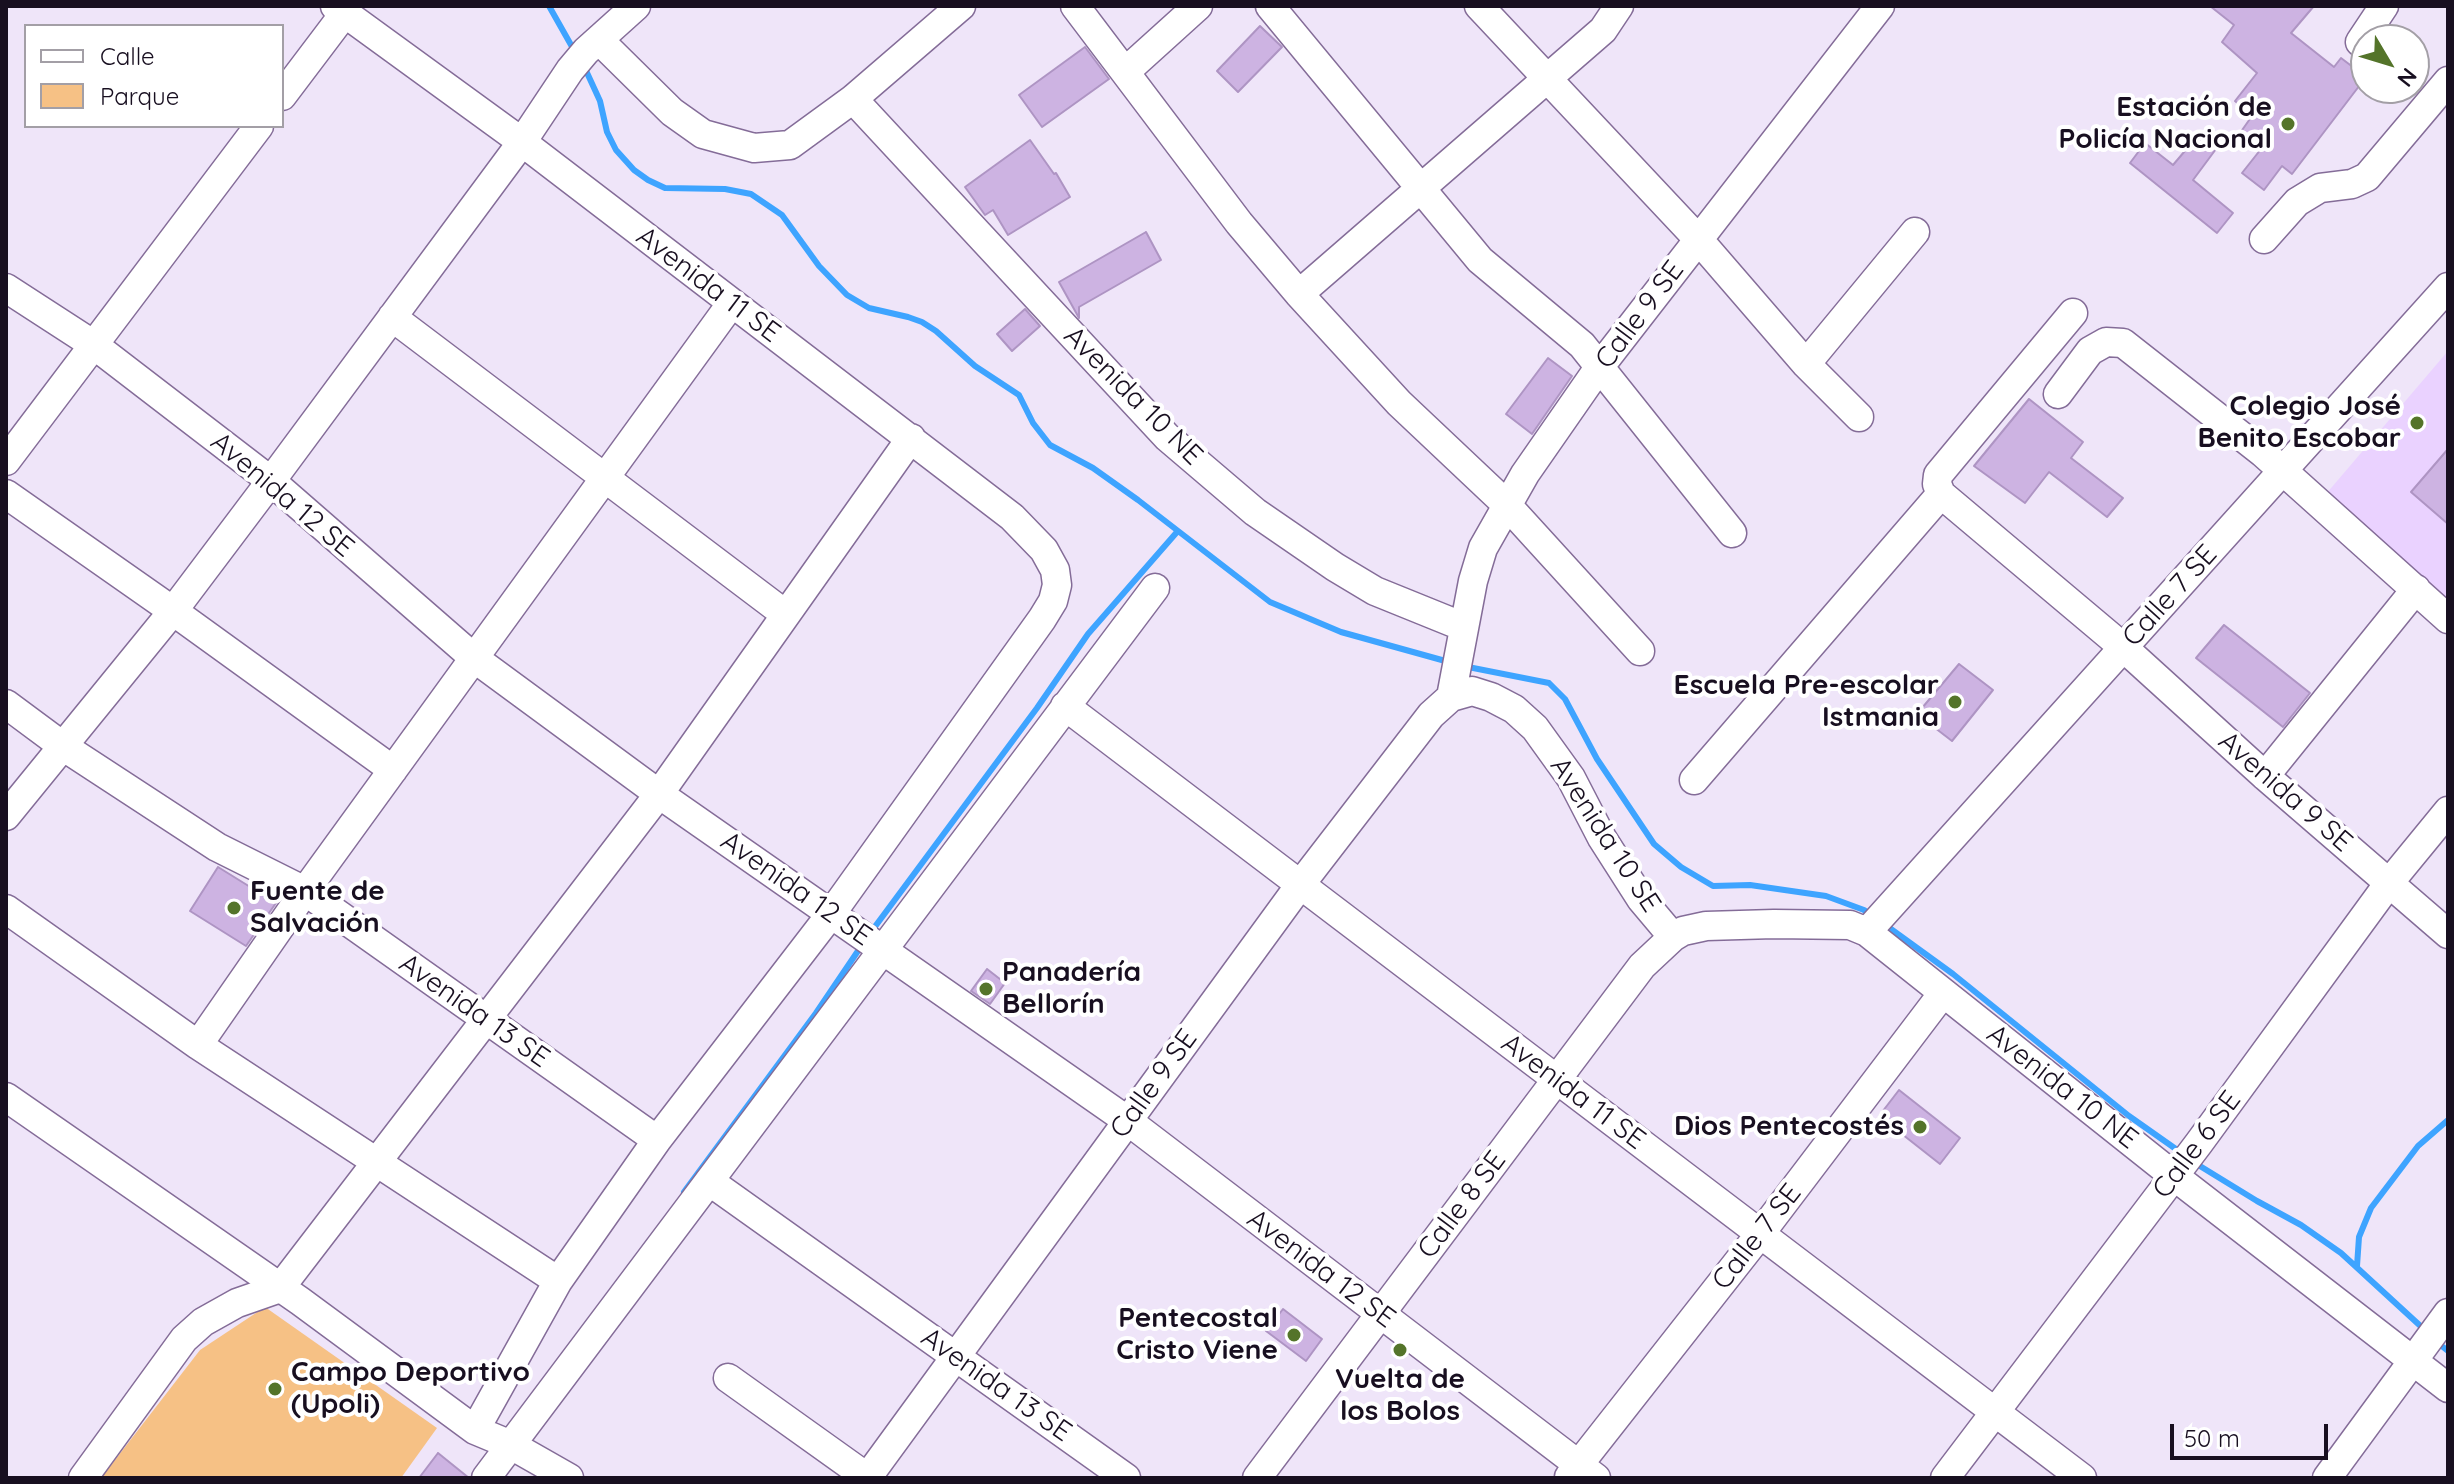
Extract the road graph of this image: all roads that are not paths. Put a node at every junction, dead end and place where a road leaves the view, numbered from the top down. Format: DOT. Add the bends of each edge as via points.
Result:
graph roads {
  1 [pos="636,6"];
  2 [pos="961,6"];
  3 [pos="1075,6"];
  4 [pos="1198,6"];
  5 [pos="1270,6"];
  6 [pos="1479,6"];
  7 [pos="1619,6"];
  8 [pos="2384,6"];
  9 [pos="1874,8"];
  10 [pos="340,10"];
  11 [pos="2372,24"];
  12 [pos="585,54"];
  13 [pos="1125,72"];
  14 [pos="1547,80"];
  15 [pos="2431,89"];
  16 [pos="284,93"];
  17 [pos="853,99"];
  18 [pos="257,128"];
  19 [pos="522,142"];
  20 [pos="1420,189"];
  21 [pos="1915,232"];
  22 [pos="1698,239"];
  23 [pos="2264,239"];
  24 [pos="2448,287"];
  25 [pos="6,288"];
  26 [pos="1299,294"];
  27 [pos="731,304"];
  28 [pos="2073,313"];
  29 [pos="392,317"];
  30 [pos="94,345"];
  31 [pos="1806,364"];
  32 [pos="1598,369"];
  33 [pos="2058,394"];
  34 [pos="1859,417"];
  35 [pos="911,438"];
  36 [pos="6,461"];
  37 [pos="2283,470"];
  38 [pos="606,477"];
  39 [pos="271,481"];
  40 [pos="6,494"];
  41 [pos="1941,494"];
  42 [pos="1506,504"];
  43 [pos="1732,533"];
  44 [pos="1155,588"];
  45 [pos="2416,589"];
  46 [pos="173,611"];
  47 [pos="785,614"];
  48 [pos="2448,619"];
  49 [pos="2124,648"];
  50 [pos="1640,651"];
  51 [pos="474,658"];
  52 [pos="1457,665"];
  53 [pos="6,704"];
  54 [pos="1065,706"];
  55 [pos="64,747"];
  56 [pos="393,770"];
  57 [pos="2265,776"];
  58 [pos="1694,780"];
  59 [pos="659,794"];
  60 [pos="2448,811"];
  61 [pos="6,816"];
  62 [pos="2389,883"];
  63 [pos="1300,885"];
  64 [pos="305,891"];
  65 [pos="6,909"];
  66 [pos="1878,920"];
  67 [pos="861,934"];
  68 [pos="2448,934"];
  69 [pos="1673,937"];
  70 [pos="1943,993"];
  71 [pos="486,1019"];
  72 [pos="198,1045"];
  73 [pos="1556,1079"];
  74 [pos="6,1097"];
  75 [pos="1128,1121"];
  76 [pos="657,1140"];
  77 [pos="377,1162"];
  78 [pos="2177,1173"];
  79 [pos="709,1181"];
  80 [pos="1760,1234"];
  81 [pos="558,1281"];
  82 [pos="280,1288"];
  83 [pos="1381,1315"];
  84 [pos="2430,1337"];
  85 [pos="956,1357"];
  86 [pos="728,1378"];
  87 [pos="2448,1388"];
  88 [pos="1996,1413"];
  89 [pos="475,1430"];
  90 [pos="511,1445"];
  91 [pos="1581,1474"];
  92 [pos="83,1478"];
  93 [pos="486,1478"];
  94 [pos="569,1478"];
  95 [pos="867,1478"];
  96 [pos="1126,1478"];
  97 [pos="1257,1478"];
  98 [pos="1945,1478"];
  99 [pos="2082,1478"];
  100 [pos="2327,1478"];
  1 -- 12 [label="street"];
  2 -- 17 [label="street"];
  3 -- 13 [label="street"];
  4 -- 13 [label="street"];
  5 -- 20 [label="street"];
  6 -- 14 [label="street"];
  7 -- 14 [label="street" via="1603,30"];
  8 -- 11 [label="street"];
  9 -- 22 [label="street, Calle 9 SE"];
  10 -- 16 [label="street"];
  10 -- 19 [label="street, Avenida 11 SE"];
  12 -- 17 [label="street" via="703,134 754,148 790,145"];
  12 -- 19 [label="street"];
  13 -- 26 [label="street"];
  14 -- 20 [label="street"];
  14 -- 22 [label="street"];
  15 -- 23 [label="street" via="2367,177 2320,188 2297,202"];
  17 -- 52 [label="street, Avenida 10 NE" via="1167,437 1255,512 1375,591"];
  18 -- 30 [label="street"];
  19 -- 27 [label="street, Avenida 11 SE"];
  19 -- 29 [label="street"];
  20 -- 26 [label="street"];
  20 -- 32 [label="street" via="1480,260 1582,345"];
  21 -- 31 [label="street"];
  22 -- 31 [label="street"];
  22 -- 32 [label="street, Calle 9 SE"];
  24 -- 37 [label="street, Calle 7 SE"];
  25 -- 30 [label="street, Avenida 12 SE"];
  26 -- 42 [label="street" via="1399,403"];
  27 -- 35 [label="street, Avenida 11 SE"];
  27 -- 38 [label="street"];
  28 -- 41 [label="street" via="1938,475"];
  29 -- 38 [label="street"];
  29 -- 39 [label="street"];
  30 -- 36 [label="street"];
  30 -- 39 [label="street, Avenida 12 SE"];
  31 -- 34 [label="street"];
  32 -- 42 [label="street, Calle 9 SE"];
  32 -- 43 [label="street"];
  33 -- 37 [label="street" via="2090,351 2106,342 2123,343"];
  35 -- 47 [label="street"];
  35 -- 67 [label="street, Avenida 11 SE" via="1012,517 1044,550 1057,585 1053,601"];
  37 -- 45 [label="street"];
  37 -- 49 [label="street, Calle 7 SE"];
  38 -- 47 [label="street"];
  38 -- 51 [label="street"];
  39 -- 46 [label="street"];
  39 -- 51 [label="street, Avenida 12 SE"];
  40 -- 46 [label="street"];
  41 -- 49 [label="street, Avenida 9 SE"];
  41 -- 58 [label="street"];
  42 -- 50 [label="street"];
  42 -- 52 [label="street, Calle 9 SE" via="1483,548"];
  44 -- 54 [label="street"];
  45 -- 48 [label="street"];
  45 -- 57 [label="street"];
  46 -- 55 [label="street"];
  46 -- 56 [label="street"];
  47 -- 59 [label="street"];
  49 -- 57 [label="street, Avenida 9 SE"];
  49 -- 66 [label="street, Calle 7 SE"];
  51 -- 56 [label="street"];
  51 -- 59 [label="street, Avenida 12 SE"];
  52 -- 63 [label="street, Calle 9 SE" via="1431,715"];
  52 -- 69 [label="street, Avenida 10 SE" via="1472,691 1514,709 1535,728 1571,778 1641,899"];
  53 -- 55 [label="street, Avenida 13 SE"];
  54 -- 63 [label="street, Avenida 11 SE"];
  54 -- 67 [label="street"];
  55 -- 61 [label="street"];
  55 -- 64 [label="street, Avenida 13 SE" via="217,847"];
  56 -- 64 [label="street"];
  57 -- 62 [label="street, Avenida 9 SE"];
  59 -- 67 [label="street, Avenida 12 SE"];
  59 -- 71 [label="street"];
  60 -- 62 [label="street, Calle 6 SE"];
  62 -- 68 [label="street, Avenida 9 SE"];
  62 -- 78 [label="street, Calle 6 SE"];
  63 -- 73 [label="street, Avenida 11 SE"];
  63 -- 75 [label="street, Calle 9 SE"];
  64 -- 71 [label="street, Avenida 13 SE"];
  64 -- 72 [label="street"];
  65 -- 72 [label="street"];
  66 -- 69 [label="street, Avenida 10 SE" via="1850,925 1706,926"];
  66 -- 70 [label="street, Avenida 10 NE"];
  67 -- 75 [label="street, Avenida 12 SE"];
  67 -- 76 [label="street"];
  67 -- 79 [label="street"];
  69 -- 73 [label="street, Calle 8 SE" via="1642,966"];
  70 -- 78 [label="street, Avenida 10 NE"];
  70 -- 80 [label="street, Calle 7 SE"];
  71 -- 76 [label="street, Avenida 13 SE"];
  71 -- 77 [label="street"];
  72 -- 77 [label="street"];
  73 -- 80 [label="street, Avenida 11 SE"];
  73 -- 83 [label="street, Calle 8 SE"];
  74 -- 82 [label="street"];
  75 -- 83 [label="street, Avenida 12 SE"];
  75 -- 85 [label="street, Calle 9 SE"];
  76 -- 81 [label="street"];
  77 -- 81 [label="street"];
  77 -- 82 [label="street"];
  78 -- 84 [label="street, Avenida 10 NE"];
  78 -- 88 [label="street, Calle 6 SE"];
  79 -- 85 [label="street, Avenida 13 SE"];
  79 -- 90 [label="street"];
  80 -- 88 [label="street, Avenida 11 SE"];
  80 -- 91 [label="street, Calle 7 SE"];
  81 -- 89 [label="street"];
  82 -- 89 [label="street"];
  82 -- 92 [label="street" via="237,1303 184,1339"];
  83 -- 91 [label="street, Avenida 12 SE"];
  83 -- 97 [label="street, Calle 8 SE"];
  84 -- 87 [label="street, Avenida 10 NE"];
  84 -- 100 [label="street"];
  85 -- 95 [label="street, Calle 9 SE"];
  85 -- 96 [label="street, Avenida 13 SE"];
  86 -- 95 [label="street"];
  88 -- 98 [label="street, Calle 6 SE"];
  88 -- 99 [label="street, Avenida 11 SE"];
  89 -- 90 [label="street"];
  90 -- 93 [label="street"];
  90 -- 94 [label="street"];
}
